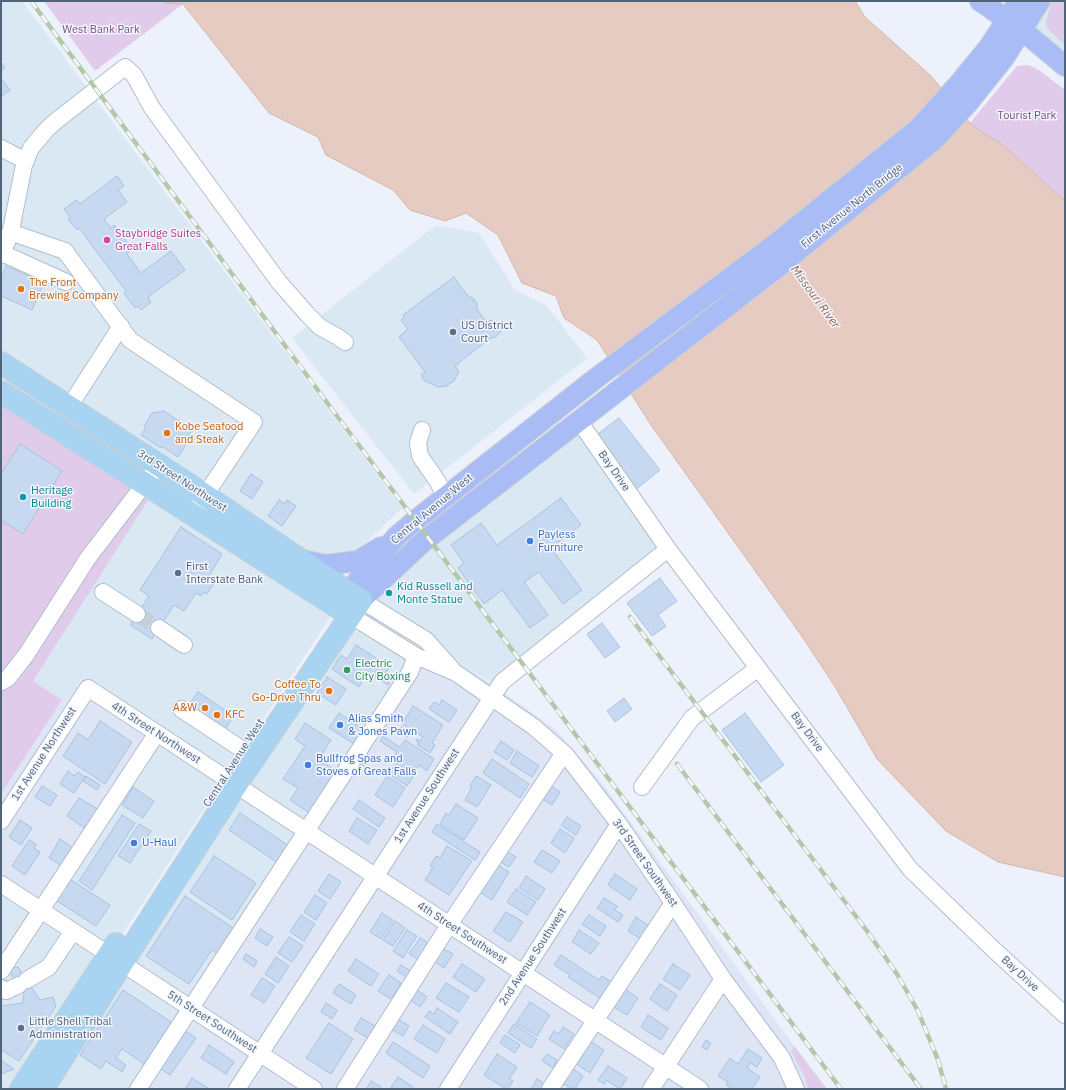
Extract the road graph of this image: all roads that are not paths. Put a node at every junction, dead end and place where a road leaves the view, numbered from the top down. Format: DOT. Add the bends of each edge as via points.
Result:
graph roads {
  1 [pos="980,1"];
  2 [pos="1019,1"];
  3 [pos="1040,1"];
  4 [pos="1015,25"];
  5 [pos="996,53"];
  6 [pos="1065,66"];
  7 [pos="1,148"];
  8 [pos="26,161"];
  9 [pos="10,232"];
  10 [pos="1,254"];
  11 [pos="66,282"];
  12 [pos="120,326"];
  13 [pos="345,342"];
  14 [pos="1,363"];
  15 [pos="596,379"];
  16 [pos="1,392"];
  17 [pos="610,397"];
  18 [pos="69,407"];
  19 [pos="579,421"];
  20 [pos="422,430"];
  21 [pos="158,465"];
  22 [pos="144,484"];
  23 [pos="205,496"];
  24 [pos="445,497"];
  25 [pos="192,515"];
  26 [pos="396,537"];
  27 [pos="668,549"];
  28 [pos="300,560"];
  29 [pos="102,592"];
  30 [pos="349,604"];
  31 [pos="137,614"];
  32 [pos="159,628"];
  33 [pos="184,645"];
  34 [pos="416,656"];
  35 [pos="758,668"];
  36 [pos="456,673"];
  37 [pos="1,682"];
  38 [pos="88,688"];
  39 [pos="492,697"];
  40 [pos="181,709"];
  41 [pos="157,733"];
  42 [pos="242,750"];
  43 [pos="564,753"];
  44 [pos="230,782"];
  45 [pos="642,787"];
  46 [pos="1,821"];
  47 [pos="619,824"];
  48 [pos="306,831"];
  49 [pos="375,877"];
  50 [pos="1,884"];
  51 [pos="673,903"];
  52 [pos="41,910"];
  53 [pos="449,925"];
  54 [pos="73,931"];
  55 [pos="115,959"];
  56 [pos="1,971"];
  57 [pos="523,973"];
  58 [pos="723,979"];
  59 [pos="1,988"];
  60 [pos="190,1008"];
  61 [pos="1065,1015"];
  62 [pos="595,1021"];
  63 [pos="260,1054"];
  64 [pos="666,1067"];
  65 [pos="21,1089"];
  66 [pos="43,1089"];
  67 [pos="138,1089"];
  68 [pos="237,1089"];
  69 [pos="314,1089"];
  70 [pos="345,1089"];
  71 [pos="448,1089"];
  72 [pos="550,1089"];
  73 [pos="651,1089"];
  74 [pos="700,1089"];
  75 [pos="796,1089"];
  1 -- 4 [label="main road"];
  2 -- 4 [label="main road"];
  3 -- 4 [label="main road"];
  4 -- 5 [label="main road"];
  4 -- 6 [label="main road"];
  5 -- 15 [label="main road, First Avenue North Bridge" via="957,86 919,128 774,245"];
  5 -- 17 [label="main road, First Avenue North Bridge" via="968,103 934,140 779,266"];
  7 -- 8 [label="street"];
  8 -- 9 [label="street"];
  8 -- 13 [label="street" via="31,148 47,129 124,67 134,75 152,108 279,282 320,327"];
  9 -- 10 [label="street"];
  9 -- 12 [label="street" via="65,251"];
  10 -- 11 [label="street"];
  12 -- 18 [label="street"];
  12 -- 23 [label="street" via="130,340 254,422"];
  14 -- 18 [label="highway, 3rd Street Northwest"];
  15 -- 24 [label="main road, Central Avenue West"];
  16 -- 22 [label="highway, 3rd Street Northwest"];
  17 -- 19 [label="main road, Central Avenue West"];
  18 -- 21 [label="highway, 3rd Street Northwest"];
  19 -- 27 [label="street, Bay Drive"];
  19 -- 30 [label="main road, Central Avenue West"];
  20 -- 24 [label="street" via="418,442 420,456"];
  21 -- 22 [label="street"];
  21 -- 23 [label="highway, 3rd Street Northwest"];
  22 -- 25 [label="highway, 3rd Street Northwest"];
  22 -- 37 [label="street" via="88,558 26,655 8,678"];
  23 -- 25 [label="street"];
  23 -- 28 [label="highway, 3rd Street Northwest"];
  24 -- 26 [label="main road, Central Avenue West"];
  25 -- 30 [label="highway, 3rd Street Northwest"];
  26 -- 28 [label="main road" via="358,561 326,565"];
  26 -- 30 [label="main road, Central Avenue West"];
  27 -- 35 [label="street, Bay Drive"];
  27 -- 39 [label="street, 1st Avenue Southwest" via="502,682"];
  28 -- 30 [label="highway, 3rd Street Northwest"];
  29 -- 31 [label="street"];
  30 -- 34 [label="street, 3rd Street Southwest"];
  30 -- 36 [label="street, 3rd Street Southwest" via="426,640"];
  30 -- 42 [label="highway, Central Avenue West"];
  30 -- 44 [label="highway, Central Avenue West"];
  32 -- 33 [label="street"];
  34 -- 36 [label="street, 3rd Street Southwest"];
  34 -- 48 [label="street" via="410,672"];
  35 -- 45 [label="street" via="692,718"];
  35 -- 61 [label="street, Bay Drive" via="910,868"];
  36 -- 39 [label="street, 3rd Street Southwest"];
  38 -- 41 [label="street, 4th Street Northwest"];
  38 -- 46 [label="street, 1st Avenue Northwest"];
  39 -- 43 [label="street, 3rd Street Southwest" via="534,727"];
  39 -- 49 [label="street, 1st Avenue Southwest"];
  40 -- 42 [label="street"];
  41 -- 44 [label="street, 4th Street Northwest"];
  41 -- 52 [label="street"];
  42 -- 44 [label="highway, Central Avenue West"];
  43 -- 47 [label="street, 3rd Street Southwest"];
  43 -- 53 [label="street"];
  44 -- 48 [label="street, 4th Street Southwest"];
  44 -- 55 [label="highway, Central Avenue West"];
  47 -- 51 [label="street, 3rd Street Southwest"];
  47 -- 57 [label="street, 2nd Avenue Southwest"];
  48 -- 49 [label="street, 4th Street Southwest"];
  48 -- 60 [label="street"];
  49 -- 53 [label="street, 4th Street Southwest"];
  49 -- 63 [label="street, 1st Avenue Southwest"];
  50 -- 52 [label="street, 5th Street Southwest"];
  51 -- 58 [label="street, 3rd Street Southwest"];
  51 -- 62 [label="street"];
  52 -- 54 [label="street, 5th Street Southwest"];
  52 -- 56 [label="street"];
  53 -- 57 [label="street, 4th Street Southwest"];
  53 -- 70 [label="street"];
  54 -- 55 [label="street, 5th Street Southwest"];
  54 -- 59 [label="street" via="49,967 6,991"];
  55 -- 60 [label="street, 5th Street Southwest"];
  55 -- 65 [label="highway, Central Avenue West"];
  55 -- 66 [label="highway, Central Avenue West"];
  57 -- 62 [label="street, 4th Street Southwest"];
  57 -- 71 [label="street, 2nd Avenue Southwest"];
  58 -- 64 [label="street"];
  58 -- 75 [label="street, 3rd Street Southwest" via="782,1058"];
  60 -- 63 [label="street, 5th Street Southwest"];
  60 -- 67 [label="street"];
  62 -- 64 [label="street, 4th Street Southwest"];
  62 -- 72 [label="street"];
  63 -- 68 [label="street, 1st Avenue Southwest"];
  63 -- 69 [label="street, 5th Street Southwest"];
  64 -- 73 [label="street"];
  64 -- 74 [label="street, 4th Street Southwest"];
}
